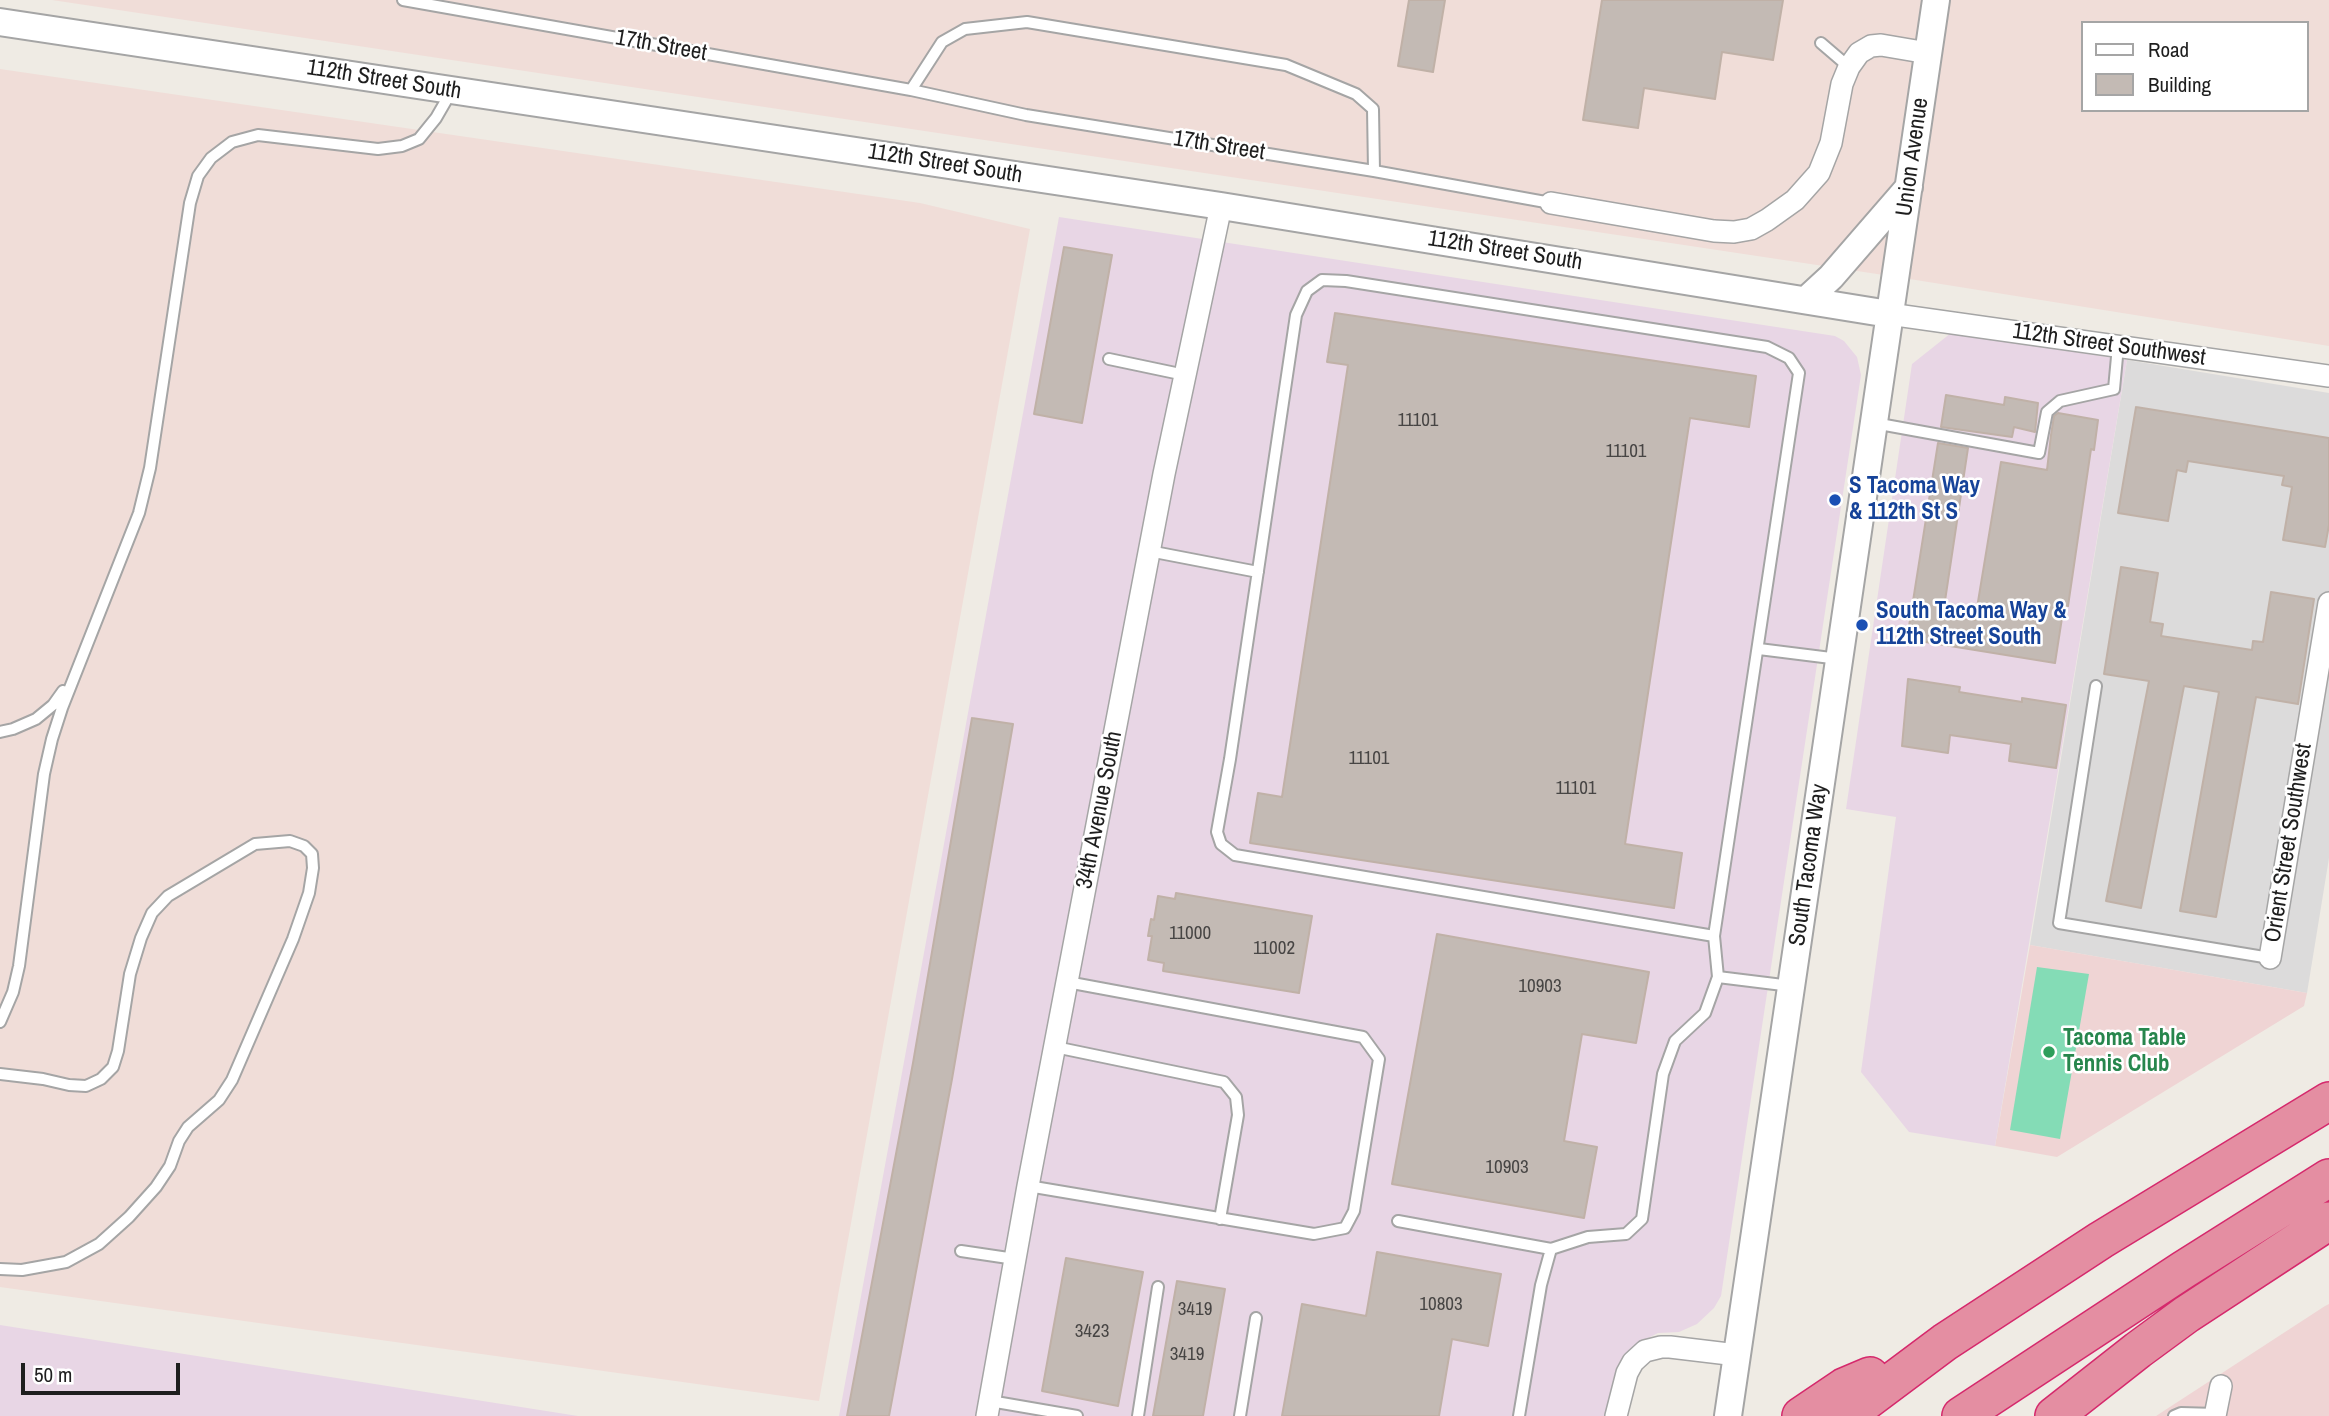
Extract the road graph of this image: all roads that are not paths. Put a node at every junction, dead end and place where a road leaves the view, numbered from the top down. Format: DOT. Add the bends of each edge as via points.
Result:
graph roads {
  1 [pos="403,0"];
  2 [pos="1936,0"];
  3 [pos="0,22"];
  4 [pos="1821,43"];
  5 [pos="1928,53"];
  6 [pos="1849,66"];
  7 [pos="452,90"];
  8 [pos="911,90"];
  9 [pos="1374,171"];
  10 [pos="1910,185"];
  11 [pos="1551,203"];
  12 [pos="1221,206"];
  13 [pos="1806,300"];
  14 [pos="1889,313"];
  15 [pos="2118,346"];
  16 [pos="1109,359"];
  17 [pos="1185,375"];
  18 [pos="2329,376"];
  19 [pos="1874,423"];
  20 [pos="1150,551"];
  21 [pos="1258,572"];
  22 [pos="2329,603"];
  23 [pos="1759,649"];
  24 [pos="84,651"];
  25 [pos="1839,659"];
  26 [pos="2096,686"];
  27 [pos="0,732"];
  28 [pos="1714,936"];
  29 [pos="2270,958"];
  30 [pos="1718,977"];
  31 [pos="1067,982"];
  32 [pos="1791,986"];
  33 [pos="0,1022"];
  34 [pos="1055,1047"];
  35 [pos="0,1074"];
  36 [pos="2329,1101"];
  37 [pos="2329,1178"];
  38 [pos="1028,1186"];
  39 [pos="1220,1219"];
  40 [pos="1398,1221"];
  41 [pos="2329,1221"];
  42 [pos="1551,1250"];
  43 [pos="961,1251"];
  44 [pos="1015,1259"];
  45 [pos="0,1269"];
  46 [pos="1158,1287"];
  47 [pos="1256,1318"];
  48 [pos="1945,1342"];
  49 [pos="1737,1355"];
  50 [pos="2221,1386"];
  51 [pos="987,1411"];
  52 [pos="2216,1415"];
  53 [pos="1077,1416"];
  54 [pos="1138,1416"];
  55 [pos="1240,1416"];
  56 [pos="1519,1416"];
  57 [pos="1616,1416"];
  58 [pos="1728,1416"];
  59 [pos="1801,1416"];
  60 [pos="1846,1416"];
  61 [pos="1961,1416"];
  62 [pos="2054,1416"];
  63 [pos="2174,1416"];
  1 -- 8 [label="lane, 17th Street"];
  2 -- 5 [label="street, Union Avenue"];
  3 -- 7 [label="street, 112th Street South"];
  4 -- 6 [label="lane"];
  5 -- 6 [label="street" via="1871,46"];
  5 -- 10 [label="street, Union Avenue"];
  6 -- 11 [label="street, 17th Street" via="1822,167 1795,200 1758,225 1742,231 1714,231"];
  7 -- 12 [label="street, 112th Street South"];
  7 -- 24 [label="lane" via="419,138 402,146 378,149 258,135 232,142 211,158 198,176 147,480 134,526"];
  8 -- 9 [label="lane, 17th Street" via="1026,116"];
  8 -- 9 [label="lane" via="942,42 965,29 1027,22 1286,65 1356,94 1373,109"];
  9 -- 11 [label="lane, 17th Street"];
  10 -- 13 [label="street"];
  10 -- 14 [label="street, Union Avenue"];
  12 -- 13 [label="street, 112th Street South"];
  12 -- 17 [label="street, 34th Avenue South"];
  13 -- 14 [label="street, 112th Street South"];
  14 -- 15 [label="street, 112th Street Southwest"];
  14 -- 19 [label="street, South Tacoma Way"];
  15 -- 18 [label="street, 112th Street Southwest"];
  15 -- 19 [label="lane" via="2113,389 2060,401 2047,412 2039,453"];
  16 -- 17 [label="lane"];
  17 -- 20 [label="street, 34th Avenue South"];
  19 -- 25 [label="street, South Tacoma Way"];
  20 -- 21 [label="lane"];
  20 -- 31 [label="street, 34th Avenue South"];
  21 -- 23 [label="lane" via="1296,315 1307,291 1322,281 1346,281 1767,347 1789,358 1799,373"];
  21 -- 28 [label="lane" via="1217,832 1222,844 1236,855"];
  22 -- 29 [label="street, Orient Street Southwest"];
  23 -- 25 [label="lane"];
  23 -- 28 [label="lane"];
  24 -- 27 [label="lane" via="53,705 36,719"];
  24 -- 33 [label="lane" via="44,774 19,965"];
  25 -- 32 [label="street, South Tacoma Way"];
  26 -- 29 [label="lane" via="2059,923"];
  28 -- 30 [label="lane"];
  30 -- 32 [label="lane"];
  30 -- 42 [label="lane" via="1705,1013 1675,1041 1663,1074 1642,1219 1626,1234 1588,1237"];
  31 -- 34 [label="street, 34th Avenue South"];
  31 -- 39 [label="lane" via="1363,1037 1379,1059 1354,1212 1345,1228 1314,1234"];
  32 -- 49 [label="street, South Tacoma Way"];
  34 -- 38 [label="street, 34th Avenue South"];
  34 -- 39 [label="lane" via="1224,1082 1236,1097 1238,1115"];
  35 -- 45 [label="lane" via="86,1086 101,1079 113,1067 118,1051 130,974 141,938 152,913 168,896 255,844 290,841 312,855 309,893 293,939 232,1080 219,1100 188,1127 156,1187 99,1244 66,1262"];
  36 -- 48 [label="highway"];
  37 -- 61 [label="highway"];
  38 -- 39 [label="lane"];
  38 -- 44 [label="street, 34th Avenue South"];
  40 -- 42 [label="lane"];
  41 -- 62 [label="highway" via="2186,1314"];
  42 -- 56 [label="lane"];
  43 -- 44 [label="lane"];
  44 -- 51 [label="street, 34th Avenue South"];
  46 -- 54 [label="lane"];
  47 -- 55 [label="lane"];
  48 -- 59 [label="highway" via="1844,1387"];
  48 -- 60 [label="highway"];
  49 -- 57 [label="street" via="1661,1346 1645,1352 1627,1373"];
  49 -- 58 [label="street, South Tacoma Way"];
  50 -- 52 [label="street"];
  51 -- 53 [label="lane"];
  52 -- 63 [label="lane"];
}
